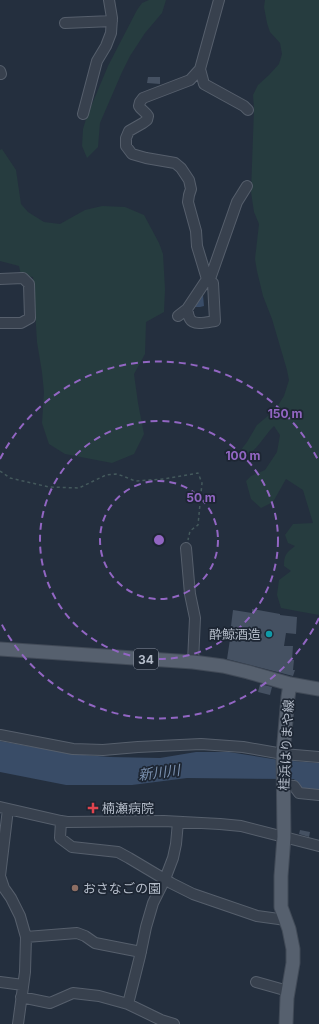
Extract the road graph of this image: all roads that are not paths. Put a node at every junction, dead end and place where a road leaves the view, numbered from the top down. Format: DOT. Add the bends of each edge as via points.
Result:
graph roads {
  1 [pos="109,0"];
  2 [pos="219,0"];
  3 [pos="112,21"];
  4 [pos="65,23"];
  5 [pos="200,69"];
  6 [pos="248,110"];
  7 [pos="83,114"];
  8 [pos="247,186"];
  9 [pos="0,279"];
  10 [pos="208,279"];
  11 [pos="187,309"];
  12 [pos="178,316"];
  13 [pos="0,323"];
  14 [pos="186,548"];
  15 [pos="0,649"];
  16 [pos="193,662"];
  17 [pos="290,684"];
  18 [pos="319,689"];
  19 [pos="0,735"];
  20 [pos="284,756"];
  21 [pos="319,757"];
  22 [pos="283,782"];
  23 [pos="319,795"];
  24 [pos="4,808"];
  25 [pos="61,821"];
  26 [pos="178,822"];
  27 [pos="284,837"];
  28 [pos="319,846"];
  29 [pos="165,879"];
  30 [pos="286,920"];
  31 [pos="26,937"];
  32 [pos="141,952"];
  33 [pos="0,982"];
  34 [pos="256,982"];
  35 [pos="23,985"];
  36 [pos="288,991"];
  37 [pos="22,997"];
  38 [pos="128,1004"];
  39 [pos="18,1024"];
  40 [pos="174,1024"];
  41 [pos="286,1024"];
  1 -- 3 [label="street"];
  2 -- 5 [label="street"];
  3 -- 4 [label="street"];
  3 -- 7 [label="street" via="111,33 97,61"];
  5 -- 6 [label="street" via="204,84"];
  5 -- 10 [label="street" via="190,80 143,98 139,106 148,116 129,131 126,146 132,154 175,163 190,180 192,189 188,202 196,231 197,246"];
  8 -- 10 [label="street" via="237,202"];
  9 -- 13 [label="street" via="24,278 29,284 30,318 22,323"];
  10 -- 11 [label="street"];
  10 -- 11 [label="street" via="212,283 215,321 194,322 190,319"];
  11 -- 12 [label="street"];
  14 -- 16 [label="street" via="195,618"];
  15 -- 16 [label="main road, 桂浜はりまや線 / 34"];
  16 -- 17 [label="main road, 桂浜はりまや線 / 34" via="223,666"];
  17 -- 18 [label="main road"];
  17 -- 20 [label="main road, 桂浜はりまや線"];
  19 -- 20 [label="street" via="73,749 103,750 201,744 243,747"];
  20 -- 21 [label="street"];
  20 -- 22 [label="main road, 桂浜はりまや線"];
  22 -- 23 [label="street" via="294,786 299,793"];
  22 -- 27 [label="main road, 桂浜はりまや線"];
  24 -- 25 [label="street"];
  24 -- 31 [label="street" via="0,876 20,916"];
  25 -- 26 [label="street"];
  25 -- 29 [label="street" via="60,838 72,847 118,852"];
  26 -- 27 [label="street" via="240,826"];
  26 -- 29 [label="street" via="173,858"];
  27 -- 28 [label="street"];
  27 -- 30 [label="main road, 桂浜はりまや線" via="280,907"];
  29 -- 30 [label="street" via="193,894 257,916"];
  29 -- 32 [label="street" via="153,903"];
  30 -- 36 [label="main road, 桂浜はりまや線" via="293,949"];
  31 -- 32 [label="street" via="77,933 95,943"];
  31 -- 35 [label="street"];
  32 -- 38 [label="street"];
  33 -- 35 [label="street"];
  34 -- 36 [label="street"];
  35 -- 37 [label="street"];
  36 -- 41 [label="main road, 桂浜はりまや線"];
  37 -- 38 [label="street" via="50,1003 72,993 99,996"];
  37 -- 39 [label="street"];
  38 -- 40 [label="street"];
}
